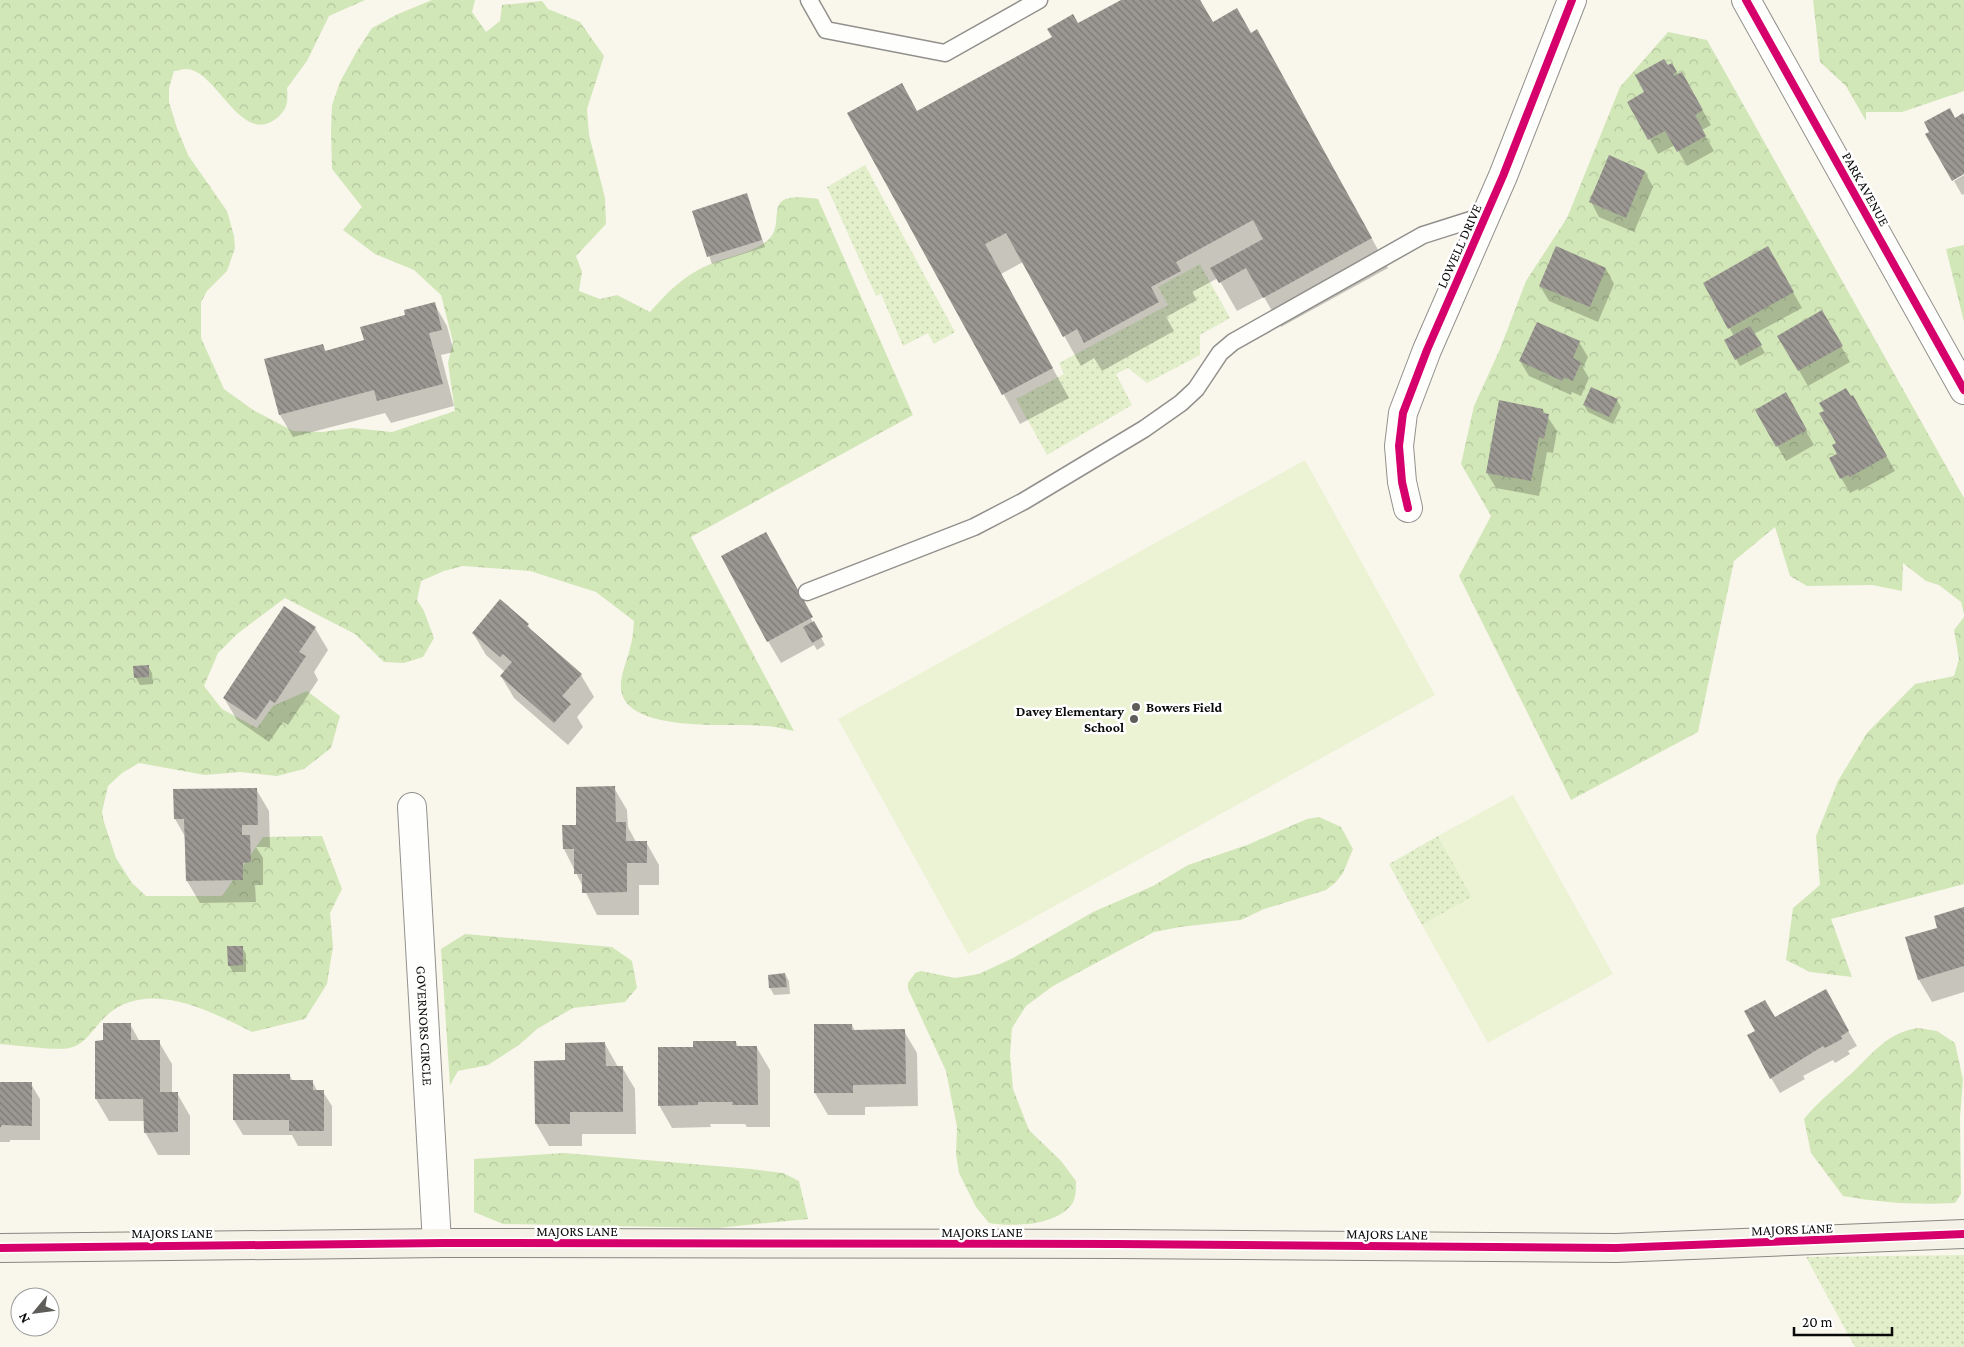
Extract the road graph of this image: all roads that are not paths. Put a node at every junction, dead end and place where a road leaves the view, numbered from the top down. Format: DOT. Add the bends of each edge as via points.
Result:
graph roads {
  1 [pos="809,0"];
  2 [pos="1039,0"];
  3 [pos="1572,0"];
  4 [pos="1746,0"];
  5 [pos="1486,215"];
  6 [pos="1964,390"];
  7 [pos="1408,508"];
  8 [pos="807,592"];
  9 [pos="412,806"];
  10 [pos="1964,1234"];
  11 [pos="437,1243"];
  12 [pos="0,1248"];
  1 -- 2 [label="lane" via="826,30 945,53"];
  3 -- 5 [label="street, LOWELL DRIVE"];
  4 -- 6 [label="street, PARK AVENUE"];
  5 -- 7 [label="street, LOWELL DRIVE" via="1403,413 1399,446"];
  5 -- 8 [label="lane" via="1423,234 1233,342 1220,353 1196,389 1182,403 1144,430 1024,501 974,527"];
  9 -- 11 [label="street, GOVERNORS CIRCLE"];
  10 -- 11 [label="street, MAJORS LANE" via="1616,1248"];
  11 -- 12 [label="street, MAJORS LANE"];
}
